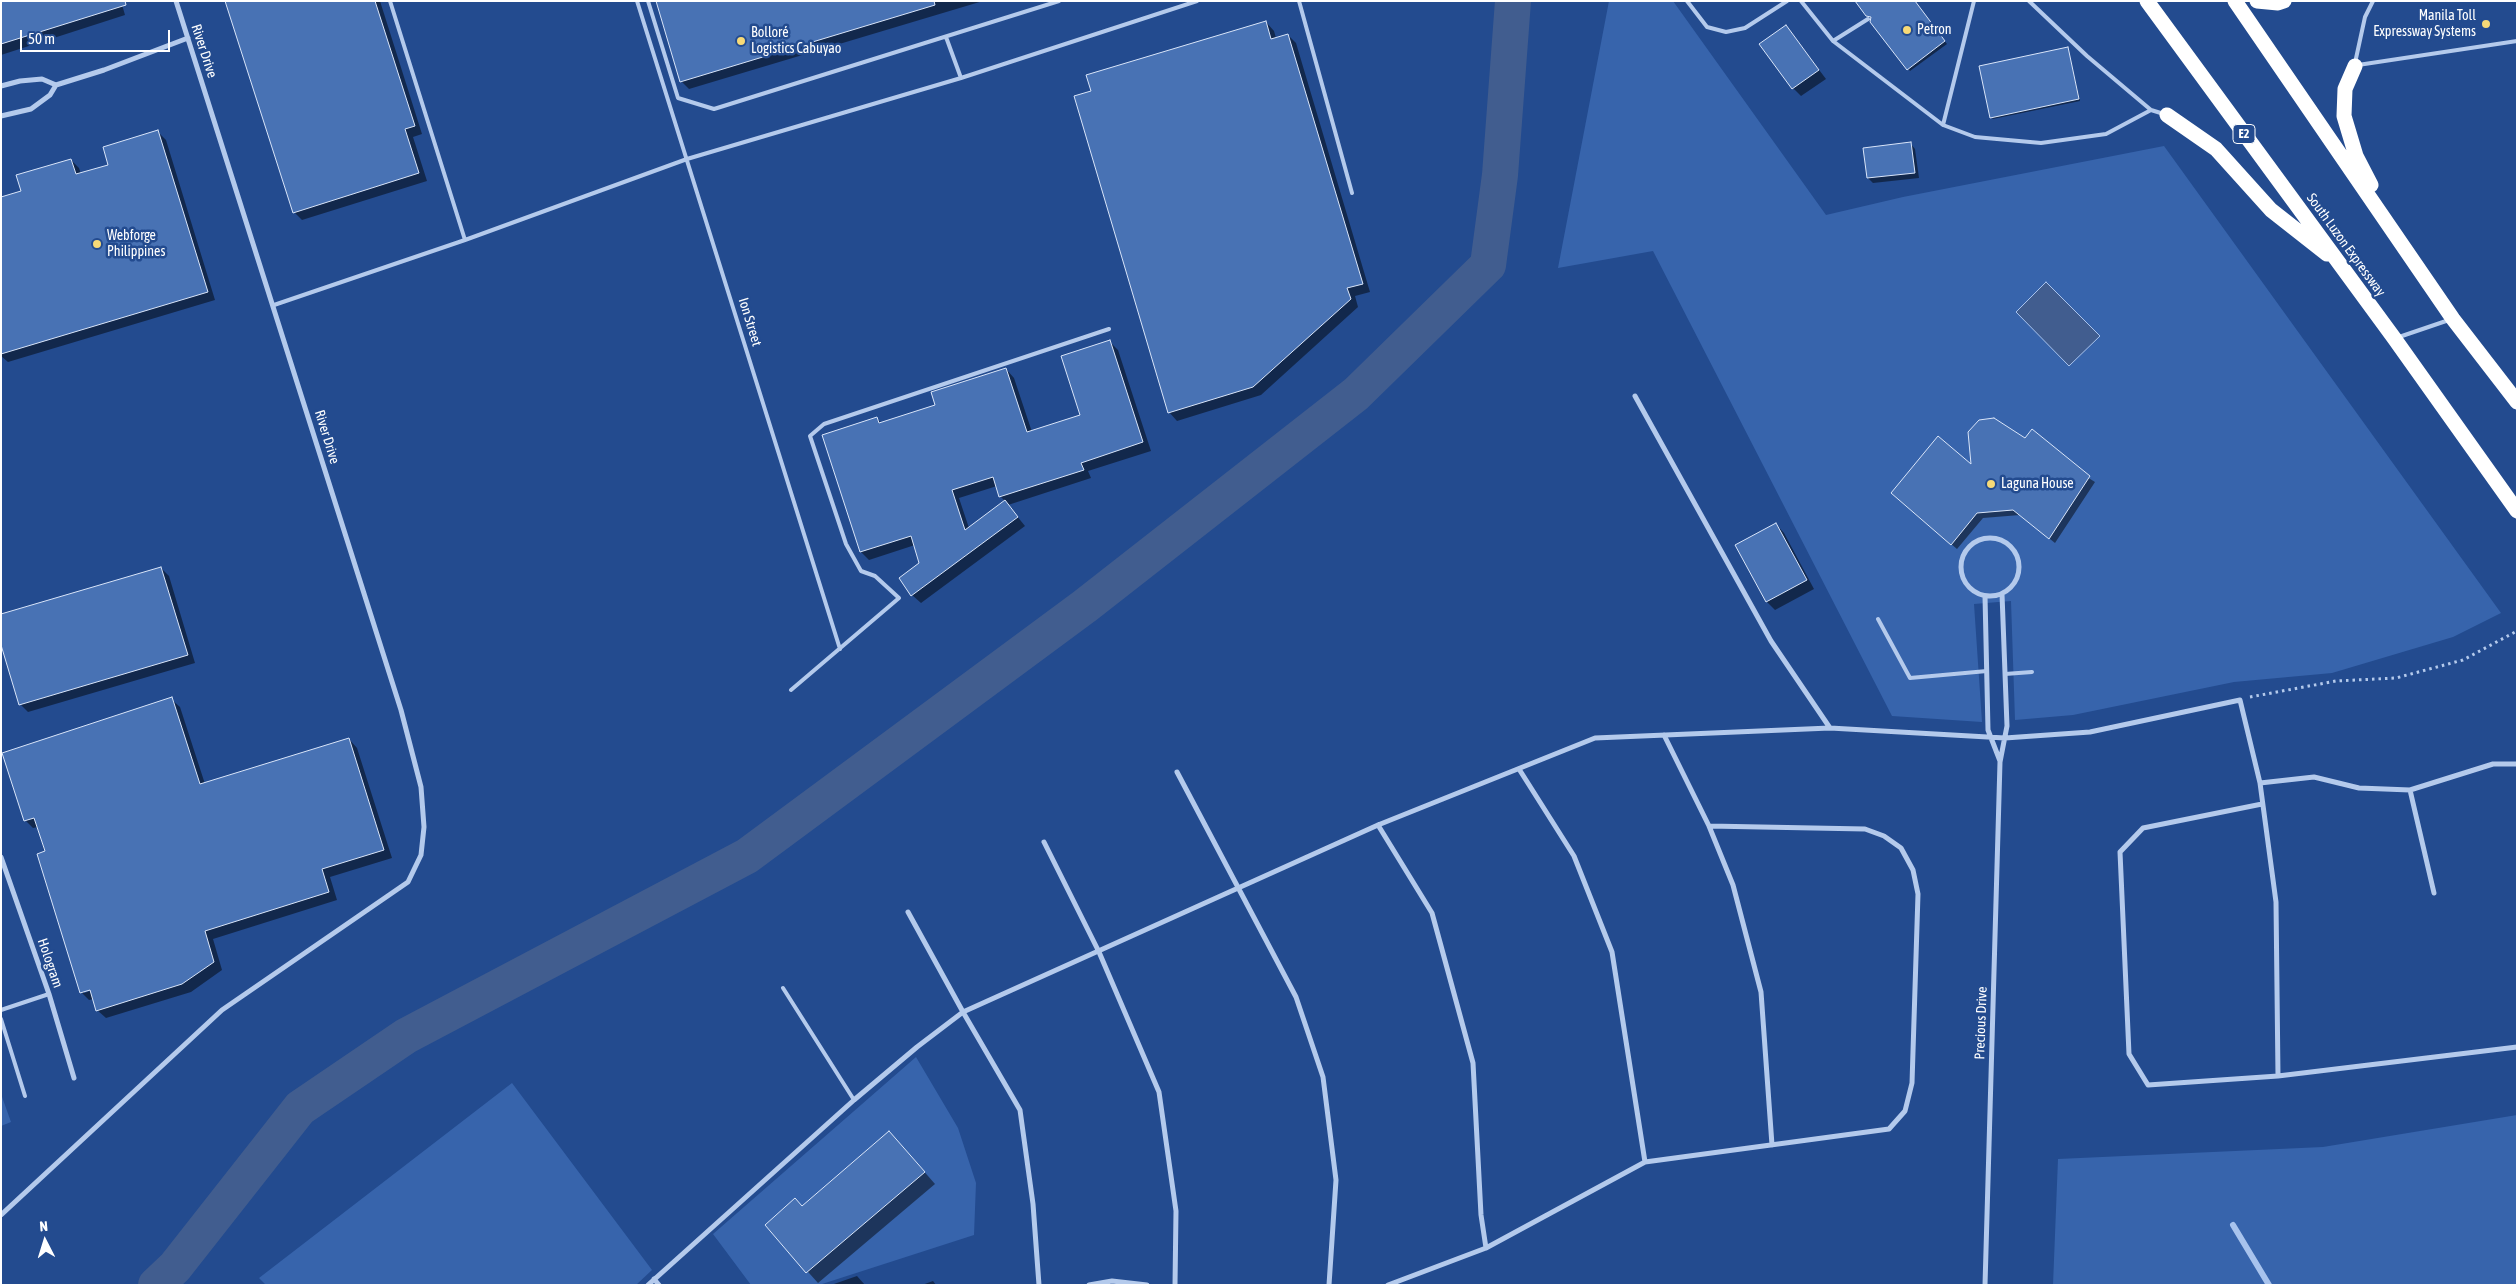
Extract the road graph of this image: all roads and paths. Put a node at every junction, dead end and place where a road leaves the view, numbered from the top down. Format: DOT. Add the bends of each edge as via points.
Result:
graph roads {
  1 [pos="176,1"];
  2 [pos="390,1"];
  3 [pos="637,1"];
  4 [pos="648,1"];
  5 [pos="1060,1"];
  6 [pos="1197,1"];
  7 [pos="1299,1"];
  8 [pos="1687,1"];
  9 [pos="1787,1"];
  10 [pos="1801,1"];
  11 [pos="1974,1"];
  12 [pos="2029,1"];
  13 [pos="2147,1"];
  14 [pos="2235,1"];
  15 [pos="2257,1"];
  16 [pos="2284,1"];
  17 [pos="2373,1"];
  18 [pos="1868,19"];
  19 [pos="946,37"];
  20 [pos="188,38"];
  21 [pos="1833,41"];
  22 [pos="2517,42"];
  23 [pos="2354,66"];
  24 [pos="961,78"];
  25 [pos="56,85"];
  26 [pos="1,86"];
  27 [pos="2151,110"];
  28 [pos="2167,115"];
  29 [pos="1,116"];
  30 [pos="1943,125"];
  31 [pos="687,159"];
  32 [pos="1352,193"];
  33 [pos="465,240"];
  34 [pos="2399,240"];
  35 [pos="2342,266"];
  36 [pos="274,304"];
  37 [pos="2453,319"];
  38 [pos="1108,329"];
  39 [pos="2394,338"];
  40 [pos="1636,396"];
  41 [pos="2517,402"];
  42 [pos="2517,511"];
  43 [pos="2002,594"];
  44 [pos="1985,596"];
  45 [pos="1878,619"];
  46 [pos="2517,631"];
  47 [pos="840,649"];
  48 [pos="1987,670"];
  49 [pos="2032,672"];
  50 [pos="2005,674"];
  51 [pos="790,690"];
  52 [pos="2240,700"];
  53 [pos="1830,728"];
  54 [pos="1664,735"];
  55 [pos="2005,738"];
  56 [pos="1991,739"];
  57 [pos="2000,762"];
  58 [pos="2517,764"];
  59 [pos="1519,769"];
  60 [pos="1177,772"];
  61 [pos="2260,783"];
  62 [pos="2410,790"];
  63 [pos="2262,804"];
  64 [pos="1378,825"];
  65 [pos="1709,826"];
  66 [pos="1044,842"];
  67 [pos="1,857"];
  68 [pos="1240,888"];
  69 [pos="2434,893"];
  70 [pos="908,912"];
  71 [pos="1099,952"];
  72 [pos="783,988"];
  73 [pos="49,994"];
  74 [pos="1,1010"];
  75 [pos="963,1012"];
  76 [pos="1,1019"];
  77 [pos="2517,1047"];
  78 [pos="2278,1076"];
  79 [pos="74,1078"];
  80 [pos="25,1096"];
  81 [pos="854,1100"];
  82 [pos="1772,1145"];
  83 [pos="1645,1162"];
  84 [pos="1,1216"];
  85 [pos="1486,1248"];
  86 [pos="654,1279"];
  87 [pos="648,1285"];
  88 [pos="659,1285"];
  89 [pos="1039,1285"];
  90 [pos="1089,1285"];
  91 [pos="1147,1285"];
  92 [pos="1175,1285"];
  93 [pos="1329,1285"];
  94 [pos="1388,1285"];
  95 [pos="1985,1285"];
  1 -- 20 [label="street, River Drive"];
  2 -- 33 [label="lane"];
  3 -- 31 [label="lane, Ion Street"];
  4 -- 19 [label="lane" via="678,98 714,109"];
  5 -- 19 [label="lane"];
  6 -- 24 [label="lane"];
  7 -- 32 [label="lane"];
  8 -- 9 [label="lane" via="1707,27 1726,32 1745,28"];
  10 -- 21 [label="lane"];
  11 -- 30 [label="lane"];
  12 -- 27 [label="lane"];
  13 -- 35 [label="highway, South Luzon Expressway / E2"];
  14 -- 34 [label="highway"];
  15 -- 16 [label="highway"];
  17 -- 23 [label="lane" via="2365,17"];
  18 -- 21 [label="lane"];
  19 -- 24 [label="lane"];
  20 -- 25 [label="street"];
  20 -- 36 [label="street, River Drive"];
  21 -- 30 [label="lane"];
  22 -- 23 [label="lane"];
  23 -- 34 [label="highway" via="2346,89 2344,116 2356,156"];
  24 -- 31 [label="lane"];
  25 -- 26 [label="street" via="42,79"];
  25 -- 29 [label="street" via="50,95 31,109"];
  27 -- 28 [label="lane"];
  27 -- 30 [label="lane" via="2106,134 2040,143 1975,137"];
  28 -- 35 [label="highway" via="2216,149 2271,210"];
  31 -- 33 [label="lane"];
  31 -- 47 [label="lane, Ion Street"];
  33 -- 36 [label="lane"];
  34 -- 37 [label="highway"];
  35 -- 39 [label="highway, South Luzon Expressway / E2"];
  36 -- 84 [label="street, River Drive" via="401,710 421,787 424,827 420,855 408,882 222,1010"];
  37 -- 39 [label="lane"];
  37 -- 41 [label="highway"];
  38 -- 47 [label="lane" via="824,424 810,436 846,544 861,571 875,576 899,598"];
  39 -- 42 [label="highway, South Luzon Expressway / E2"];
  40 -- 53 [label="street" via="1772,641"];
  43 -- 44 [label="street"];
  43 -- 44 [label="street" via="2013,586 2018,577 2018,559 2007,543 1989,538 1970,545 1961,562 1964,581 1970,589"];
  43 -- 50 [label="street"];
  44 -- 48 [label="street"];
  45 -- 48 [label="lane" via="1910,678"];
  46 -- 52 [label="path" via="2463,660 2406,675 2336,681"];
  47 -- 51 [label="lane"];
  48 -- 56 [label="street"];
  49 -- 50 [label="lane"];
  50 -- 55 [label="street"];
  52 -- 55 [label="street" via="2090,732"];
  52 -- 61 [label="street"];
  53 -- 54 [label="street"];
  53 -- 56 [label="street"];
  54 -- 59 [label="street" via="1595,738"];
  54 -- 65 [label="street"];
  55 -- 56 [label="street"];
  55 -- 57 [label="street"];
  56 -- 57 [label="street"];
  57 -- 95 [label="street, Precious Drive"];
  58 -- 62 [label="street" via="2494,764"];
  59 -- 64 [label="street"];
  59 -- 83 [label="street" via="1574,856 1612,952"];
  60 -- 68 [label="street"];
  61 -- 62 [label="street" via="2314,777 2359,788"];
  61 -- 63 [label="street"];
  62 -- 69 [label="street"];
  63 -- 78 [label="street" via="2276,902"];
  63 -- 78 [label="street" via="2143,828 2120,852 2129,1054 2148,1085"];
  64 -- 68 [label="street"];
  64 -- 85 [label="street" via="1432,914 1473,1063 1481,1215"];
  65 -- 82 [label="street" via="1734,885 1761,992"];
  65 -- 82 [label="street" via="1865,829 1884,836 1901,848 1913,870 1918,894 1912,1083 1906,1111 1889,1129"];
  66 -- 71 [label="street"];
  67 -- 73 [label="street, Hologram"];
  68 -- 71 [label="street"];
  68 -- 93 [label="street" via="1296,996 1323,1077 1336,1180"];
  70 -- 75 [label="street"];
  71 -- 75 [label="street"];
  71 -- 92 [label="street" via="1159,1092 1176,1211"];
  72 -- 81 [label="lane"];
  73 -- 74 [label="lane"];
  73 -- 79 [label="street, Hologram"];
  75 -- 81 [label="street"];
  75 -- 89 [label="street" via="1020,1110 1033,1204"];
  76 -- 80 [label="lane"];
  77 -- 78 [label="street"];
  81 -- 86 [label="street"];
  82 -- 83 [label="street"];
  83 -- 85 [label="street"];
  85 -- 94 [label="street"];
  86 -- 87 [label="street"];
  86 -- 88 [label="street"];
  90 -- 91 [label="street" via="1112,1281"];
}
